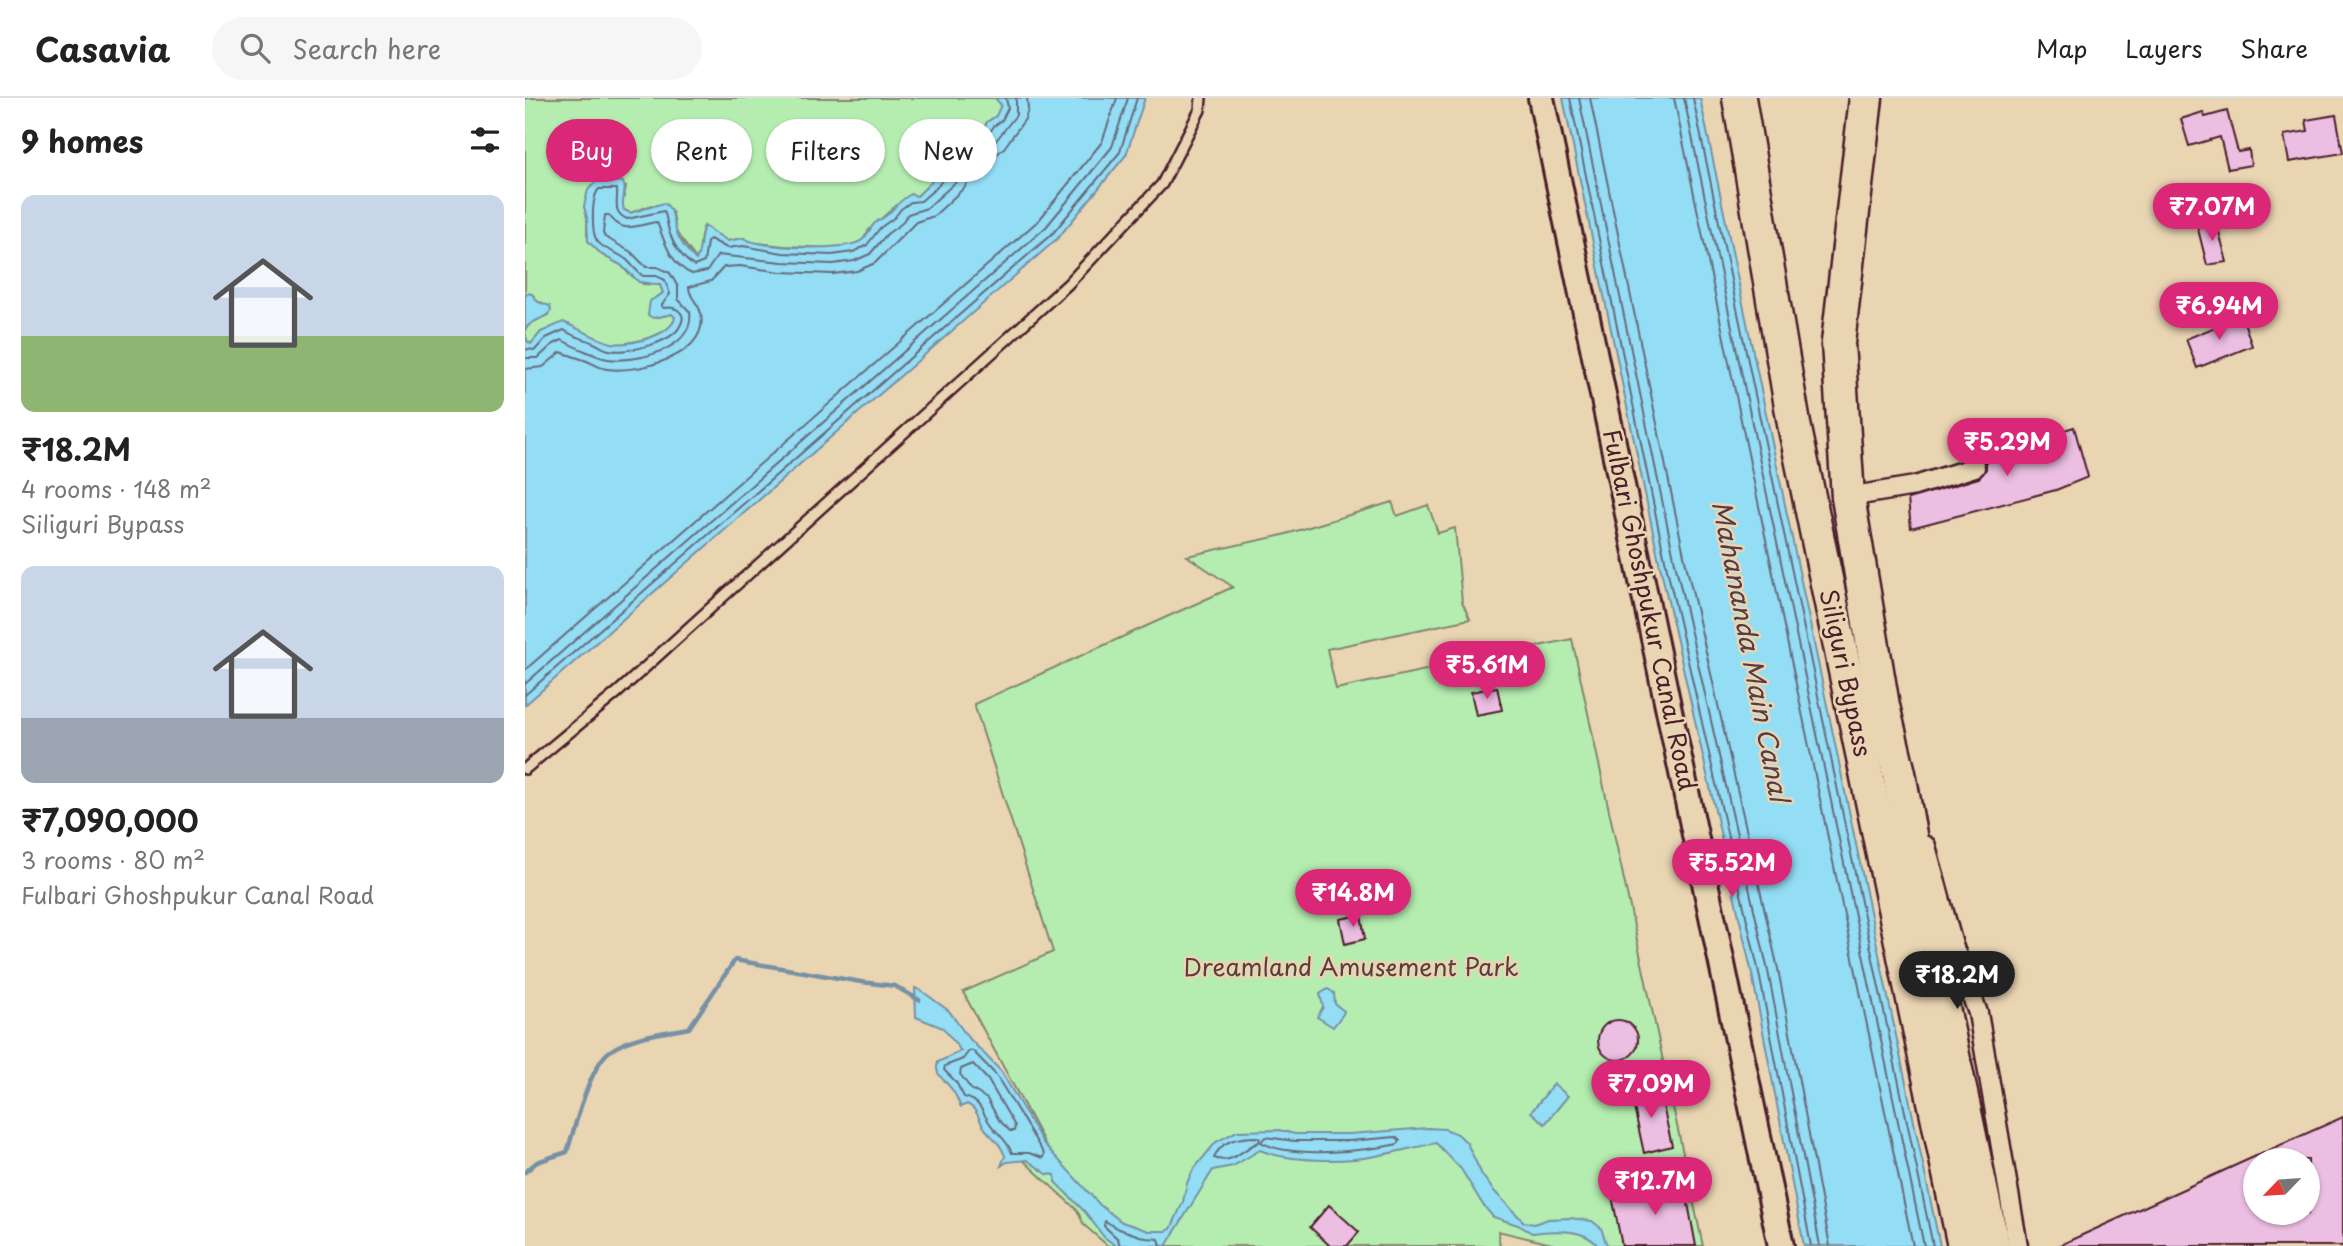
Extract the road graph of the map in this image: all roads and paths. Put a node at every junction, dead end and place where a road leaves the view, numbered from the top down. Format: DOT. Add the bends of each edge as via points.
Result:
graph roads {
  1 [pos="1201,98"];
  2 [pos="1541,98"];
  3 [pos="1739,98"];
  4 [pos="1866,98"];
  5 [pos="1975,467"];
  6 [pos="1848,497"];
  7 [pos="525,769"];
  8 [pos="1899,773"];
  9 [pos="1781,1246"];
  10 [pos="1964,1246"];
  11 [pos="1993,1246"];
  12 [pos="2018,1246"];
  1 -- 7 [label="lane" via="1200,110 1162,184 1068,284 618,692"];
  2 -- 9 [label="street, Fulbari Ghoshpukur Canal Road"];
  3 -- 10 [label="highway, Siliguri Bypass" via="1797,437"];
  4 -- 6 [label="highway" via="1838,343"];
  5 -- 6 [label="street" via="1915,486"];
  6 -- 8 [label="highway" via="1883,706"];
  8 -- 11 [label="highway"];
  8 -- 12 [label="street" via="1978,1013"];
}
